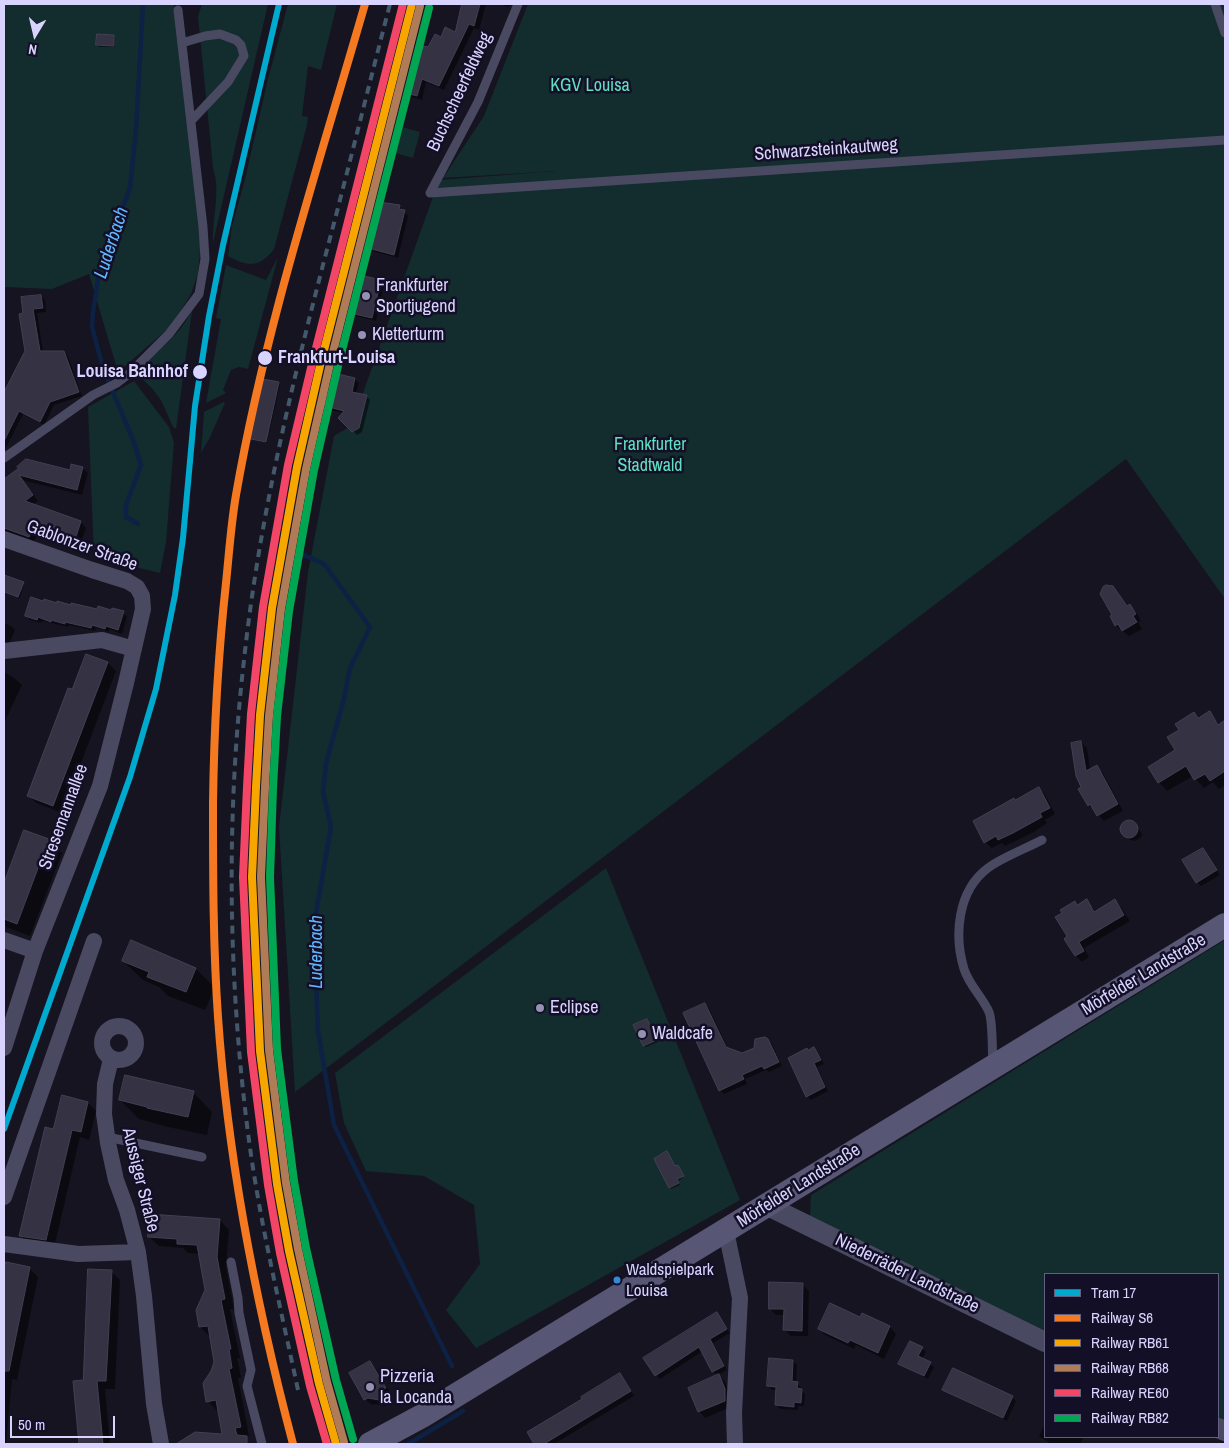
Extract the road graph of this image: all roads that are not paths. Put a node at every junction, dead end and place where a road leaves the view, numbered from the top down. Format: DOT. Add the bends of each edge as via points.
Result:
graph roads {
  1 [pos="518,4"];
  2 [pos="1215,4"];
  3 [pos="178,10"];
  4 [pos="1225,33"];
  5 [pos="182,43"];
  6 [pos="191,121"];
  7 [pos="1225,140"];
  8 [pos="430,193"];
  9 [pos="4,458"];
  10 [pos="4,538"];
  11 [pos="142,596"];
  12 [pos="134,649"];
  13 [pos="4,651"];
  14 [pos="1042,840"];
  15 [pos="1225,925"];
  16 [pos="4,940"];
  17 [pos="94,941"];
  18 [pos="35,951"];
  19 [pos="4,1048"];
  20 [pos="112,1059"];
  21 [pos="993,1066"];
  22 [pos="107,1137"];
  23 [pos="202,1157"];
  24 [pos="4,1197"];
  25 [pos="768,1206"];
  26 [pos="726,1231"];
  27 [pos="4,1244"];
  28 [pos="138,1252"];
  29 [pos="231,1262"];
  30 [pos="1044,1342"];
  31 [pos="161,1444"];
  32 [pos="262,1444"];
  33 [pos="371,1444"];
  34 [pos="736,1444"];
  1 -- 8 [label="lane, Buchscheerfeldweg" via="478,102"];
  2 -- 4 [label="lane"];
  3 -- 5 [label="lane"];
  5 -- 6 [label="lane"];
  5 -- 6 [label="lane" via="220,34 236,40 244,56 228,82"];
  6 -- 9 [label="lane" via="205,259 199,294 169,334 130,373 116,384 92,395"];
  7 -- 8 [label="lane, Schwarzsteinkautweg"];
  10 -- 11 [label="street, Gablonzer Straße" via="127,581 137,587"];
  11 -- 12 [label="street, Stresemannallee" via="143,609"];
  12 -- 13 [label="street" via="102,640"];
  12 -- 18 [label="street, Stresemannallee" via="100,786"];
  14 -- 21 [label="lane" via="988,868 972,883 958,924 965,971 990,1014"];
  15 -- 21 [label="main road, Mörfelder Landstraße"];
  16 -- 18 [label="street"];
  17 -- 24 [label="street"];
  18 -- 19 [label="street, Stresemannallee"];
  20 -- 22 [label="street, Aussiger Straße" via="105,1084"];
  21 -- 25 [label="main road, Mörfelder Landstraße"];
  22 -- 23 [label="lane"];
  22 -- 28 [label="street, Aussiger Straße" via="116,1180 128,1210"];
  25 -- 26 [label="main road, Mörfelder Landstraße"];
  25 -- 30 [label="street, Niederräder Landstraße"];
  26 -- 33 [label="main road, Mörfelder Landstraße"];
  26 -- 34 [label="street" via="740,1298 734,1413"];
  27 -- 28 [label="street, Aussiger Straße" via="78,1254"];
  28 -- 31 [label="street, Aussiger Straße"];
  29 -- 32 [label="lane" via="251,1370 247,1386"];
}
